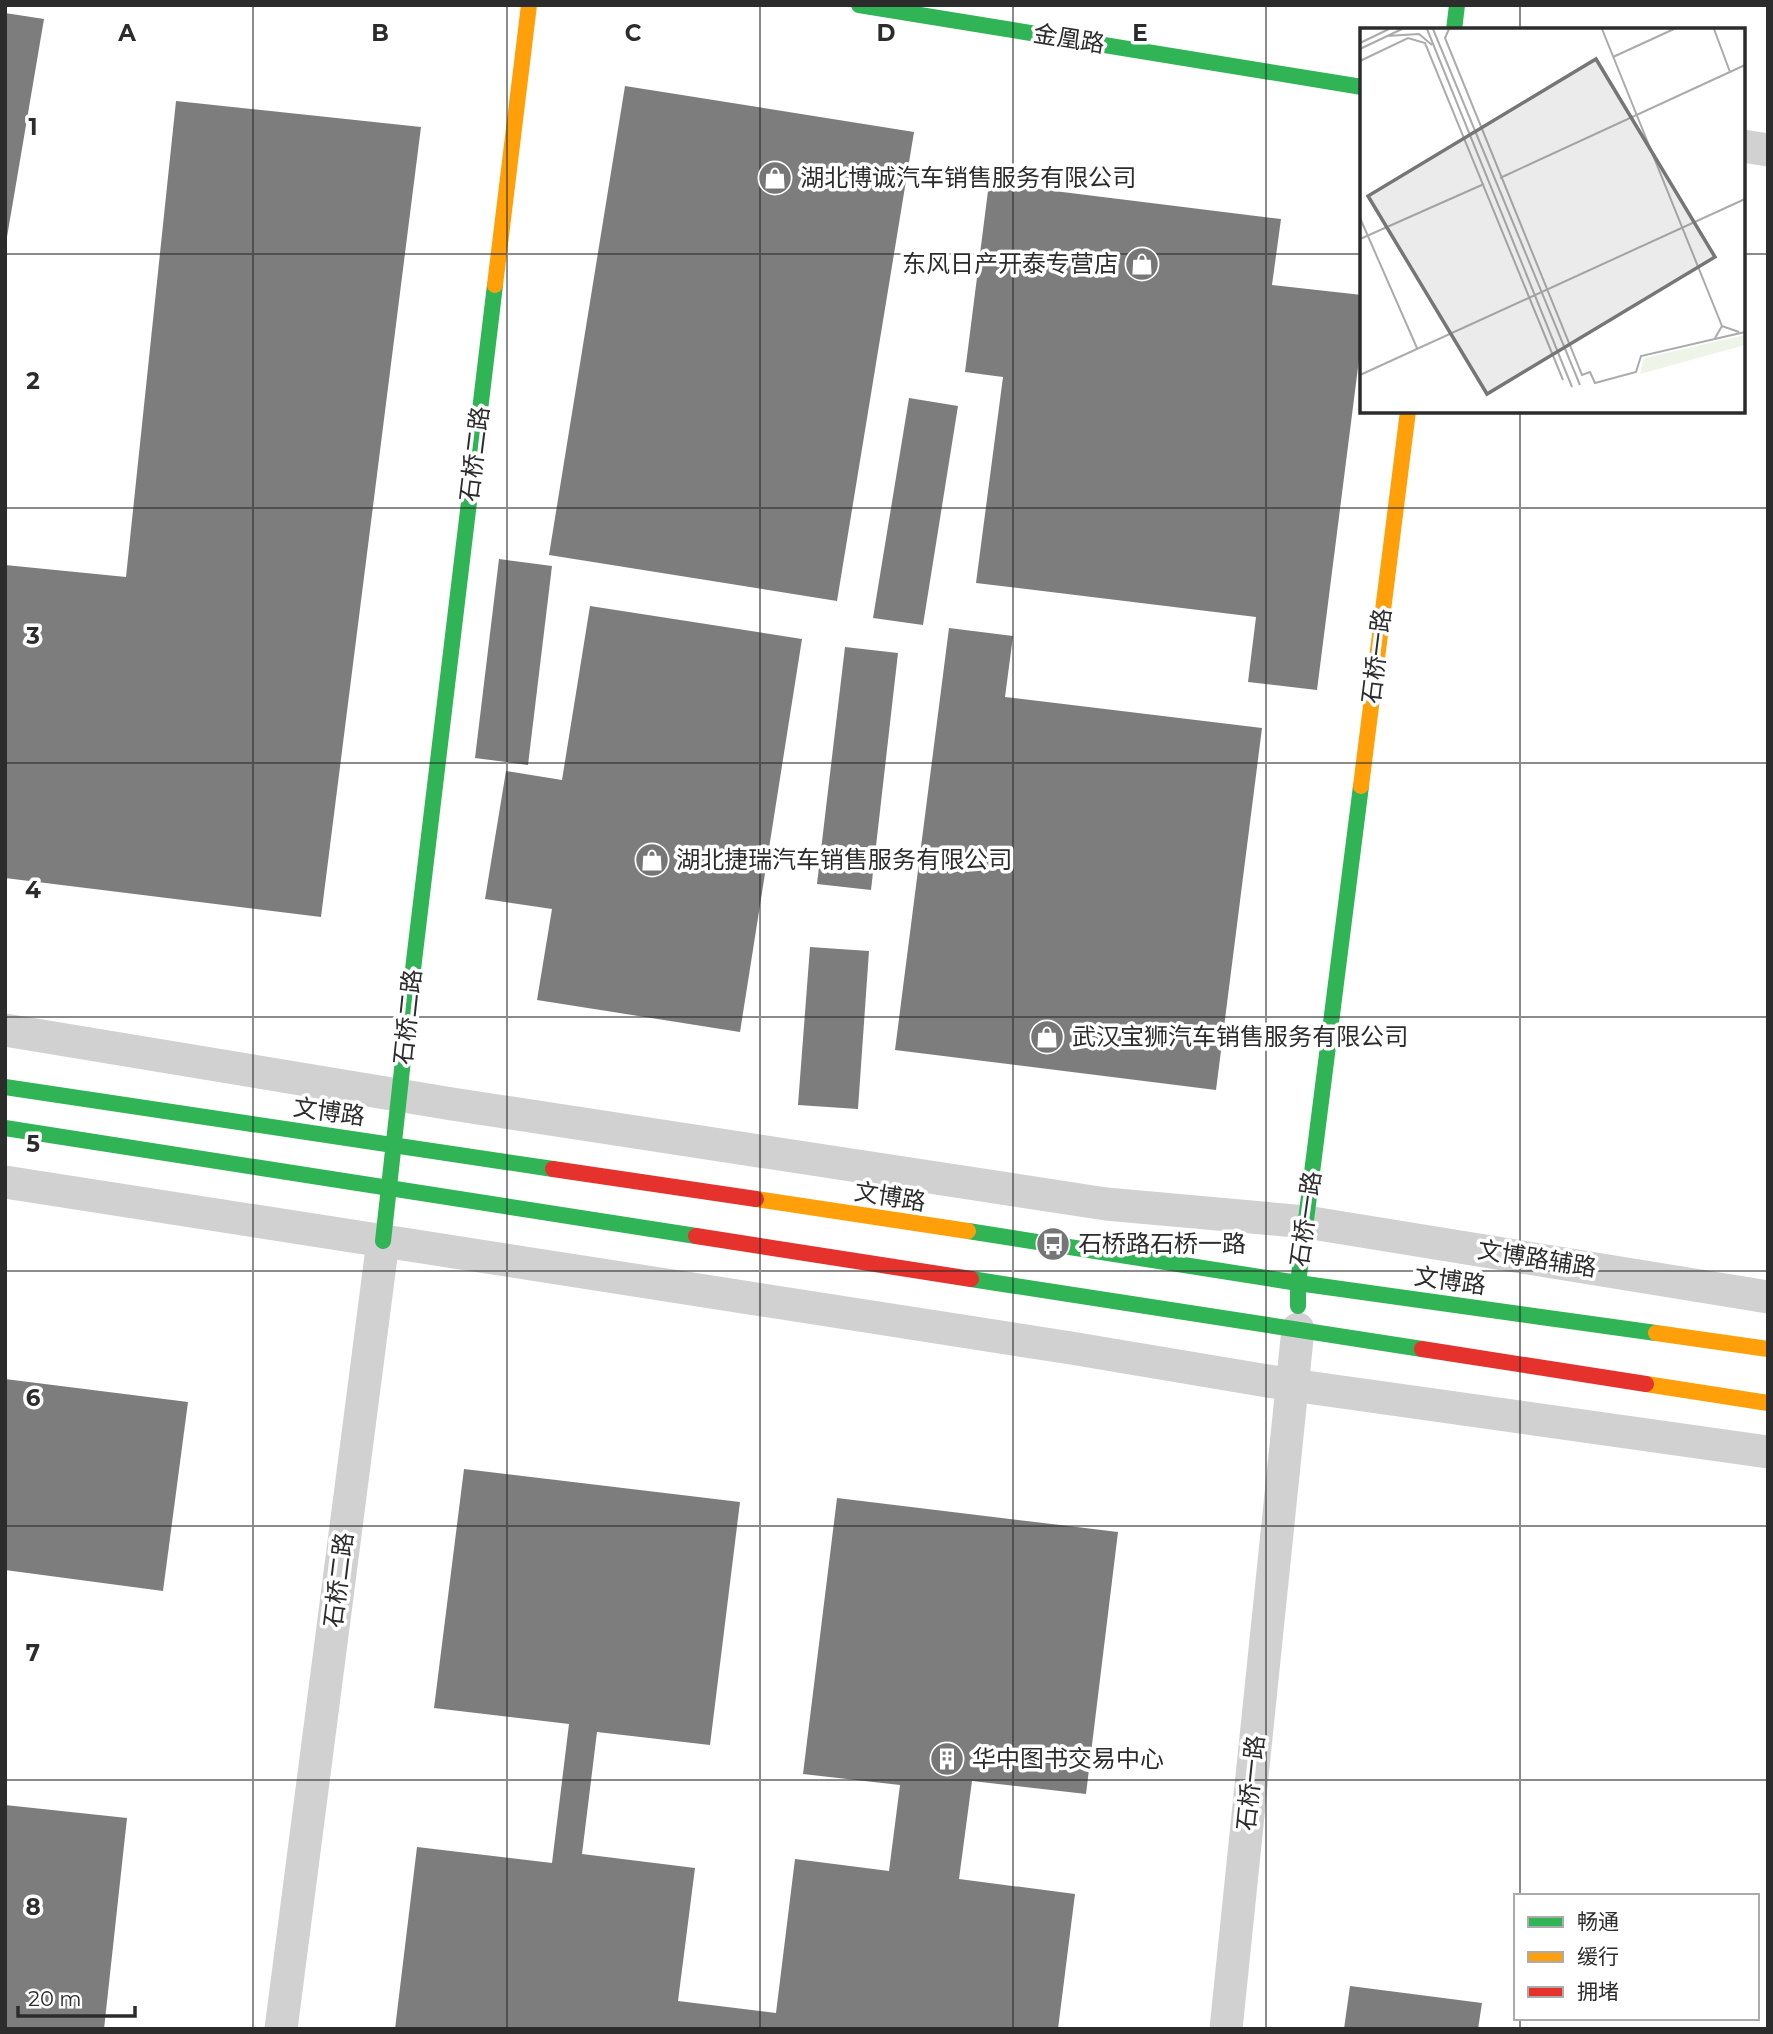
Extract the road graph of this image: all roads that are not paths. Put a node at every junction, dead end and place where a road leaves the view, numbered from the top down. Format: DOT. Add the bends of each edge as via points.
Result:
graph roads {
  1 [pos="529,5"];
  2 [pos="859,5"];
  3 [pos="1457,5"];
  4 [pos="1454,28"];
  5 [pos="1360,87"];
  6 [pos="1745,146"];
  7 [pos="1768,150"];
  8 [pos="1408,413"];
  9 [pos="5,1030"];
  10 [pos="5,1087"];
  11 [pos="400,1095"];
  12 [pos="5,1128"];
  13 [pos="395,1145"];
  14 [pos="5,1182"];
  15 [pos="390,1189"];
  16 [pos="1306,1222"];
  17 [pos="383,1241"];
  18 [pos="1297,1283"];
  19 [pos="1768,1297"];
  20 [pos="1298,1329"];
  21 [pos="1768,1349"];
  22 [pos="1292,1385"];
  23 [pos="1768,1403"];
  24 [pos="1768,1452"];
  25 [pos="281,2029"];
  26 [pos="1226,2029"];
  1 -- 11 [label="main road, 石桥二路"];
  2 -- 5 [label="main road, 金凰路"];
  3 -- 4 [label="main road"];
  6 -- 7 [label="street"];
  8 -- 16 [label="main road, 石桥一路"];
  9 -- 11 [label="street, 文博路辅路"];
  10 -- 13 [label="main road, 文博路"];
  11 -- 13 [label="main road, 石桥二路"];
  11 -- 16 [label="street, 文博路辅路" via="1106,1204"];
  12 -- 15 [label="main road"];
  13 -- 15 [label="main road, 石桥二路"];
  13 -- 18 [label="main road, 文博路"];
  14 -- 17 [label="street"];
  15 -- 17 [label="main road, 石桥二路"];
  15 -- 20 [label="main road"];
  16 -- 18 [label="main road, 石桥一路"];
  16 -- 19 [label="street, 文博路辅路"];
  17 -- 22 [label="street"];
  17 -- 25 [label="street, 石桥二路"];
  18 -- 20 [label="main road, 石桥一路"];
  18 -- 21 [label="main road, 文博路"];
  20 -- 22 [label="street, 石桥一路"];
  20 -- 23 [label="main road"];
  22 -- 24 [label="street"];
  22 -- 26 [label="street, 石桥一路"];
}
